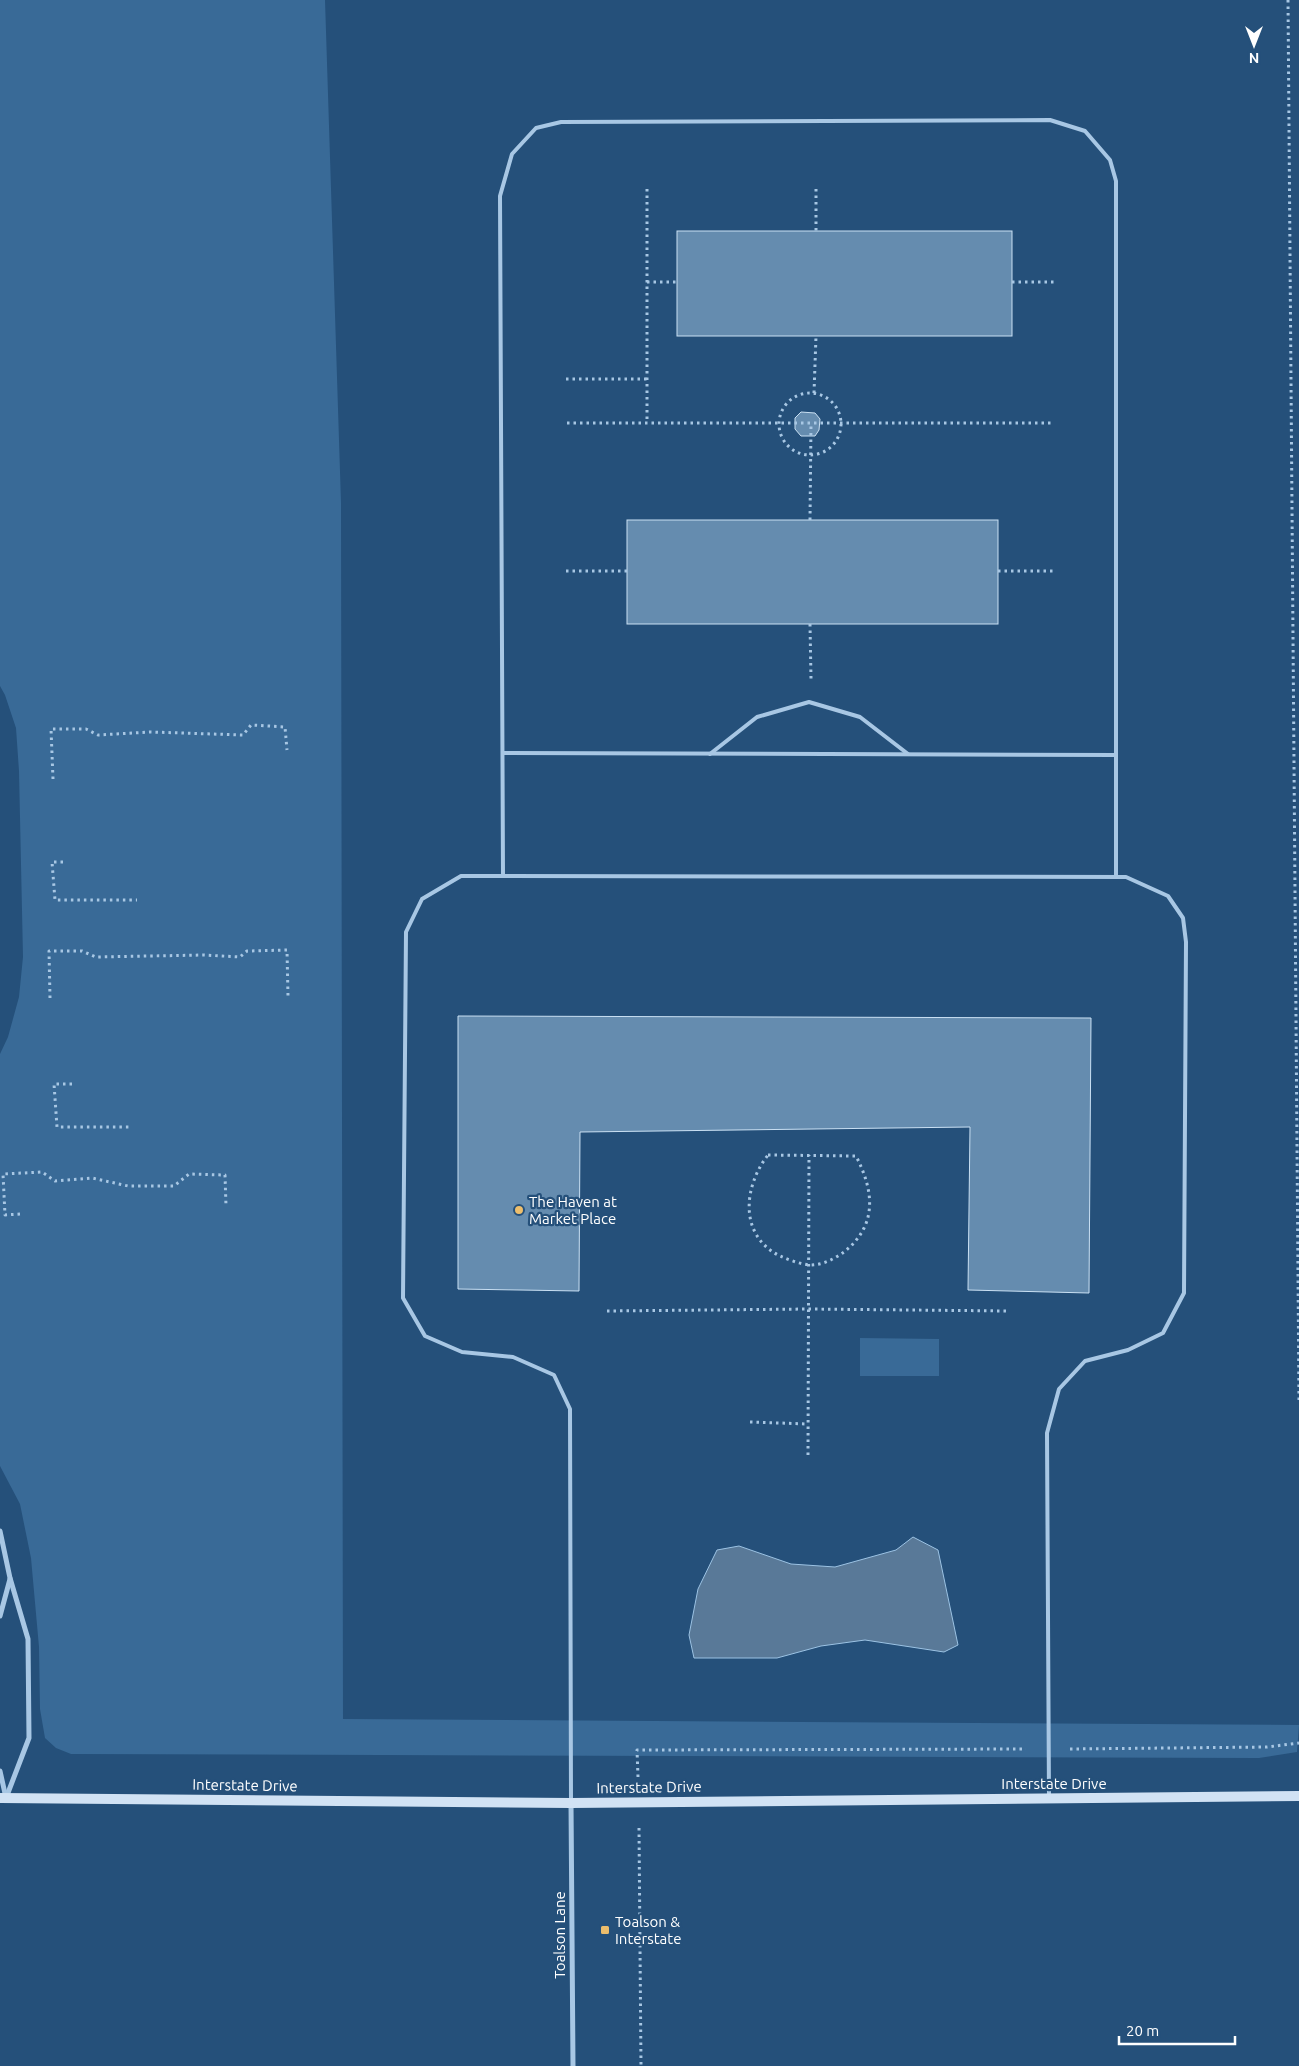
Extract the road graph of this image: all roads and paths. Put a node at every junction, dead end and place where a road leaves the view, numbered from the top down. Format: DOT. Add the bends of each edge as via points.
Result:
graph roads {
  1 [pos="1288,0"];
  2 [pos="647,189"];
  3 [pos="816,189"];
  4 [pos="816,231"];
  5 [pos="647,282"];
  6 [pos="677,282"];
  7 [pos="1012,282"];
  8 [pos="1054,282"];
  9 [pos="816,336"];
  10 [pos="566,379"];
  11 [pos="647,379"];
  12 [pos="814,393"];
  13 [pos="567,423"];
  14 [pos="647,423"];
  15 [pos="779,423"];
  16 [pos="811,423"];
  17 [pos="841,423"];
  18 [pos="1054,423"];
  19 [pos="811,456"];
  20 [pos="810,520"];
  21 [pos="566,571"];
  22 [pos="627,571"];
  23 [pos="998,571"];
  24 [pos="1052,571"];
  25 [pos="810,624"];
  26 [pos="811,682"];
  27 [pos="287,750"];
  28 [pos="503,753"];
  29 [pos="710,754"];
  30 [pos="908,754"];
  31 [pos="1116,755"];
  32 [pos="53,779"];
  33 [pos="63,862"];
  34 [pos="503,876"];
  35 [pos="1116,877"];
  36 [pos="137,900"];
  37 [pos="288,996"];
  38 [pos="50,998"];
  39 [pos="72,1084"];
  40 [pos="129,1127"];
  41 [pos="1297,1136"];
  42 [pos="809,1156"];
  43 [pos="226,1206"];
  44 [pos="20,1214"];
  45 [pos="809,1265"];
  46 [pos="809,1309"];
  47 [pos="607,1311"];
  48 [pos="1009,1311"];
  49 [pos="1299,1401"];
  50 [pos="750,1422"];
  51 [pos="808,1424"];
  52 [pos="808,1455"];
  53 [pos="0,1531"];
  54 [pos="10,1578"];
  55 [pos="0,1616"];
  56 [pos="1299,1743"];
  57 [pos="1050,1749"];
  58 [pos="638,1763"];
  59 [pos="0,1771"];
  60 [pos="1299,1796"];
  61 [pos="3,1798"];
  62 [pos="1049,1798"];
  63 [pos="571,1803"];
  64 [pos="639,1835"];
  65 [pos="573,2066"];
  66 [pos="641,2066"];
  1 -- 41 [label="path"];
  2 -- 5 [label="path"];
  3 -- 4 [label="path"];
  5 -- 6 [label="path"];
  5 -- 11 [label="path"];
  7 -- 8 [label="path"];
  9 -- 12 [label="path"];
  10 -- 11 [label="path"];
  11 -- 14 [label="path"];
  12 -- 15 [label="path" via="794,397 781,412"];
  12 -- 17 [label="path" via="833,403"];
  13 -- 14 [label="path"];
  14 -- 15 [label="path"];
  15 -- 16 [label="path"];
  15 -- 19 [label="path" via="784,442 791,449"];
  16 -- 17 [label="path"];
  16 -- 19 [label="path"];
  17 -- 18 [label="path"];
  17 -- 19 [label="path" via="836,442 820,454"];
  19 -- 20 [label="path"];
  21 -- 22 [label="path"];
  23 -- 24 [label="path"];
  25 -- 26 [label="path"];
  27 -- 32 [label="path" via="285,727 251,725 243,735 151,732 98,735 86,729 51,729"];
  28 -- 29 [label="lane"];
  28 -- 31 [label="lane" via="500,196 512,154 536,128 561,122 1050,120 1085,131 1110,160 1116,181"];
  28 -- 34 [label="lane"];
  29 -- 30 [label="lane"];
  29 -- 30 [label="lane" via="757,717 809,702 860,717"];
  30 -- 31 [label="lane"];
  31 -- 35 [label="lane"];
  33 -- 36 [label="path" via="52,862 55,900"];
  34 -- 35 [label="lane"];
  34 -- 63 [label="lane" via="461,876 422,899 406,932 403,1298 425,1336 462,1352 513,1357 554,1375 570,1409"];
  35 -- 57 [label="lane" via="1126,877 1168,896 1183,918 1186,942 1184,1293 1163,1332 1128,1350 1085,1361 1058,1389 1047,1433"];
  37 -- 38 [label="path" via="287,950 247,951 240,957 96,957 82,951 49,951"];
  39 -- 40 [label="path" via="54,1084 57,1127"];
  41 -- 49 [label="path"];
  42 -- 45 [label="path"];
  42 -- 45 [label="path" via="768,1156 753,1182 748,1214 754,1232 769,1248 790,1260"];
  42 -- 45 [label="path" via="856,1156 868,1186 870,1201 869,1219 851,1247 824,1263"];
  43 -- 44 [label="path" via="225,1176 189,1174 174,1186 128,1186 92,1178 55,1181 42,1172 3,1174 5,1215"];
  45 -- 46 [label="path"];
  46 -- 47 [label="path"];
  46 -- 48 [label="path"];
  46 -- 51 [label="path"];
  50 -- 51 [label="path"];
  51 -- 52 [label="path"];
  53 -- 54 [label="street"];
  54 -- 55 [label="street"];
  54 -- 61 [label="street" via="28,1640 29,1738"];
  56 -- 57 [label="path" via="1267,1747"];
  57 -- 58 [label="path" via="637,1750"];
  57 -- 62 [label="lane"];
  59 -- 61 [label="street"];
  60 -- 62 [label="main road, Interstate Drive"];
  61 -- 63 [label="main road, Interstate Drive"];
  62 -- 63 [label="main road, Interstate Drive"];
  63 -- 65 [label="street, Toalson Lane"];
  64 -- 66 [label="path"];
}
